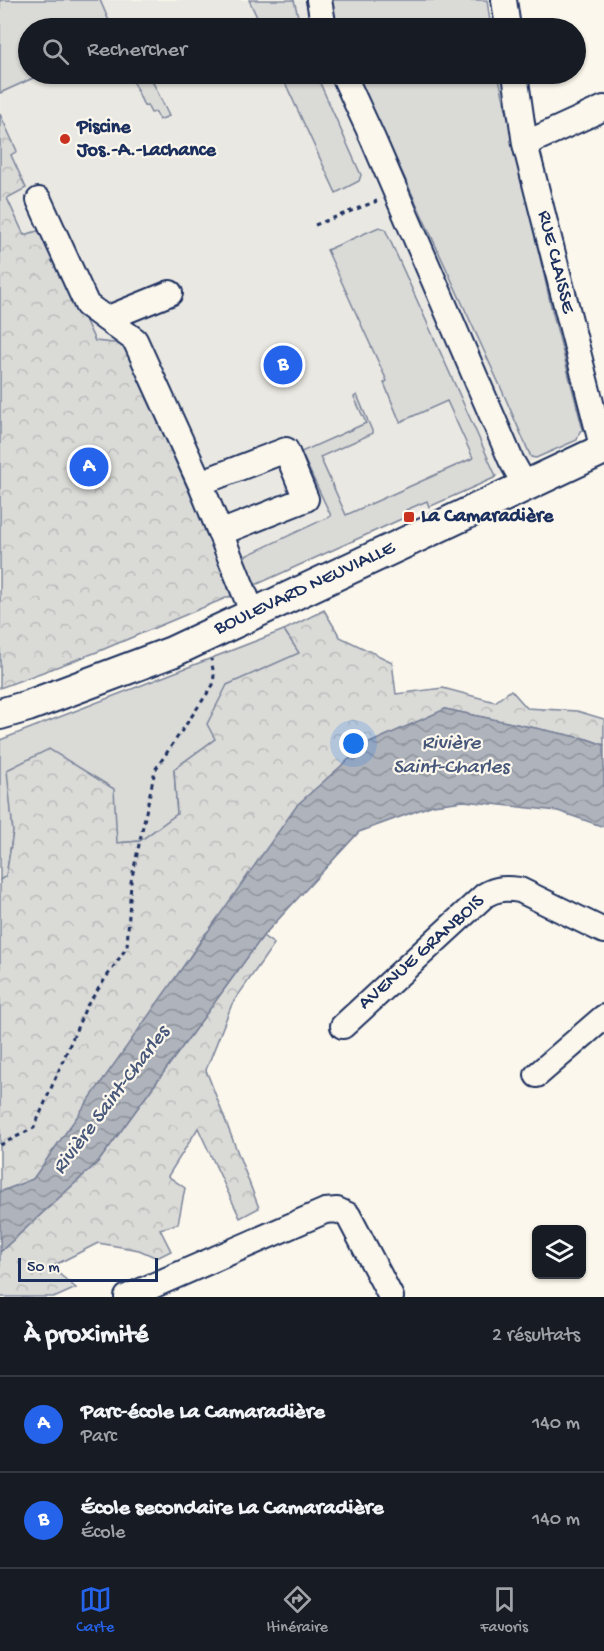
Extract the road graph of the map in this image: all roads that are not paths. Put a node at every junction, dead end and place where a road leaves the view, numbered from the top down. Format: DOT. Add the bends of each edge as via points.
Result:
graph roads {
  1 [pos="319,0"];
  2 [pos="509,1"];
  3 [pos="322,18"];
  4 [pos="508,18"];
  5 [pos="348,84"];
  6 [pos="516,84"];
  7 [pos="604,108"];
  8 [pos="525,144"];
  9 [pos="39,200"];
  10 [pos="170,293"];
  11 [pos="106,319"];
  12 [pos="603,449"];
  13 [pos="200,483"];
  14 [pos="525,485"];
  15 [pos="220,533"];
  16 [pos="253,614"];
  17 [pos="0,714"];
  18 [pos="604,931"];
  19 [pos="604,1017"];
  20 [pos="343,1026"];
  21 [pos="537,1075"];
  22 [pos="127,1297"];
  23 [pos="391,1297"];
  1 -- 3 [label="street"];
  2 -- 4 [label="street"];
  5 -- 14 [label="street"];
  6 -- 8 [label="street, RUE CLAISSE"];
  7 -- 8 [label="street"];
  8 -- 12 [label="street, RUE CLAISSE"];
  9 -- 11 [label="street" via="87,305"];
  10 -- 11 [label="street"];
  11 -- 13 [label="street" via="135,340"];
  12 -- 14 [label="main road, BOULEVARD NEUVIALLE"];
  13 -- 15 [label="street"];
  13 -- 15 [label="street" via="286,450 306,499"];
  14 -- 16 [label="main road, BOULEVARD NEUVIALLE"];
  15 -- 16 [label="street"];
  16 -- 17 [label="main road, BOULEVARD NEUVIALLE" via="172,652"];
  18 -- 20 [label="street, AVENUE GRANBOIS" via="520,890 495,890 484,895"];
  19 -- 21 [label="street"];
  22 -- 23 [label="street" via="325,1211 337,1210 348,1215"];
}
